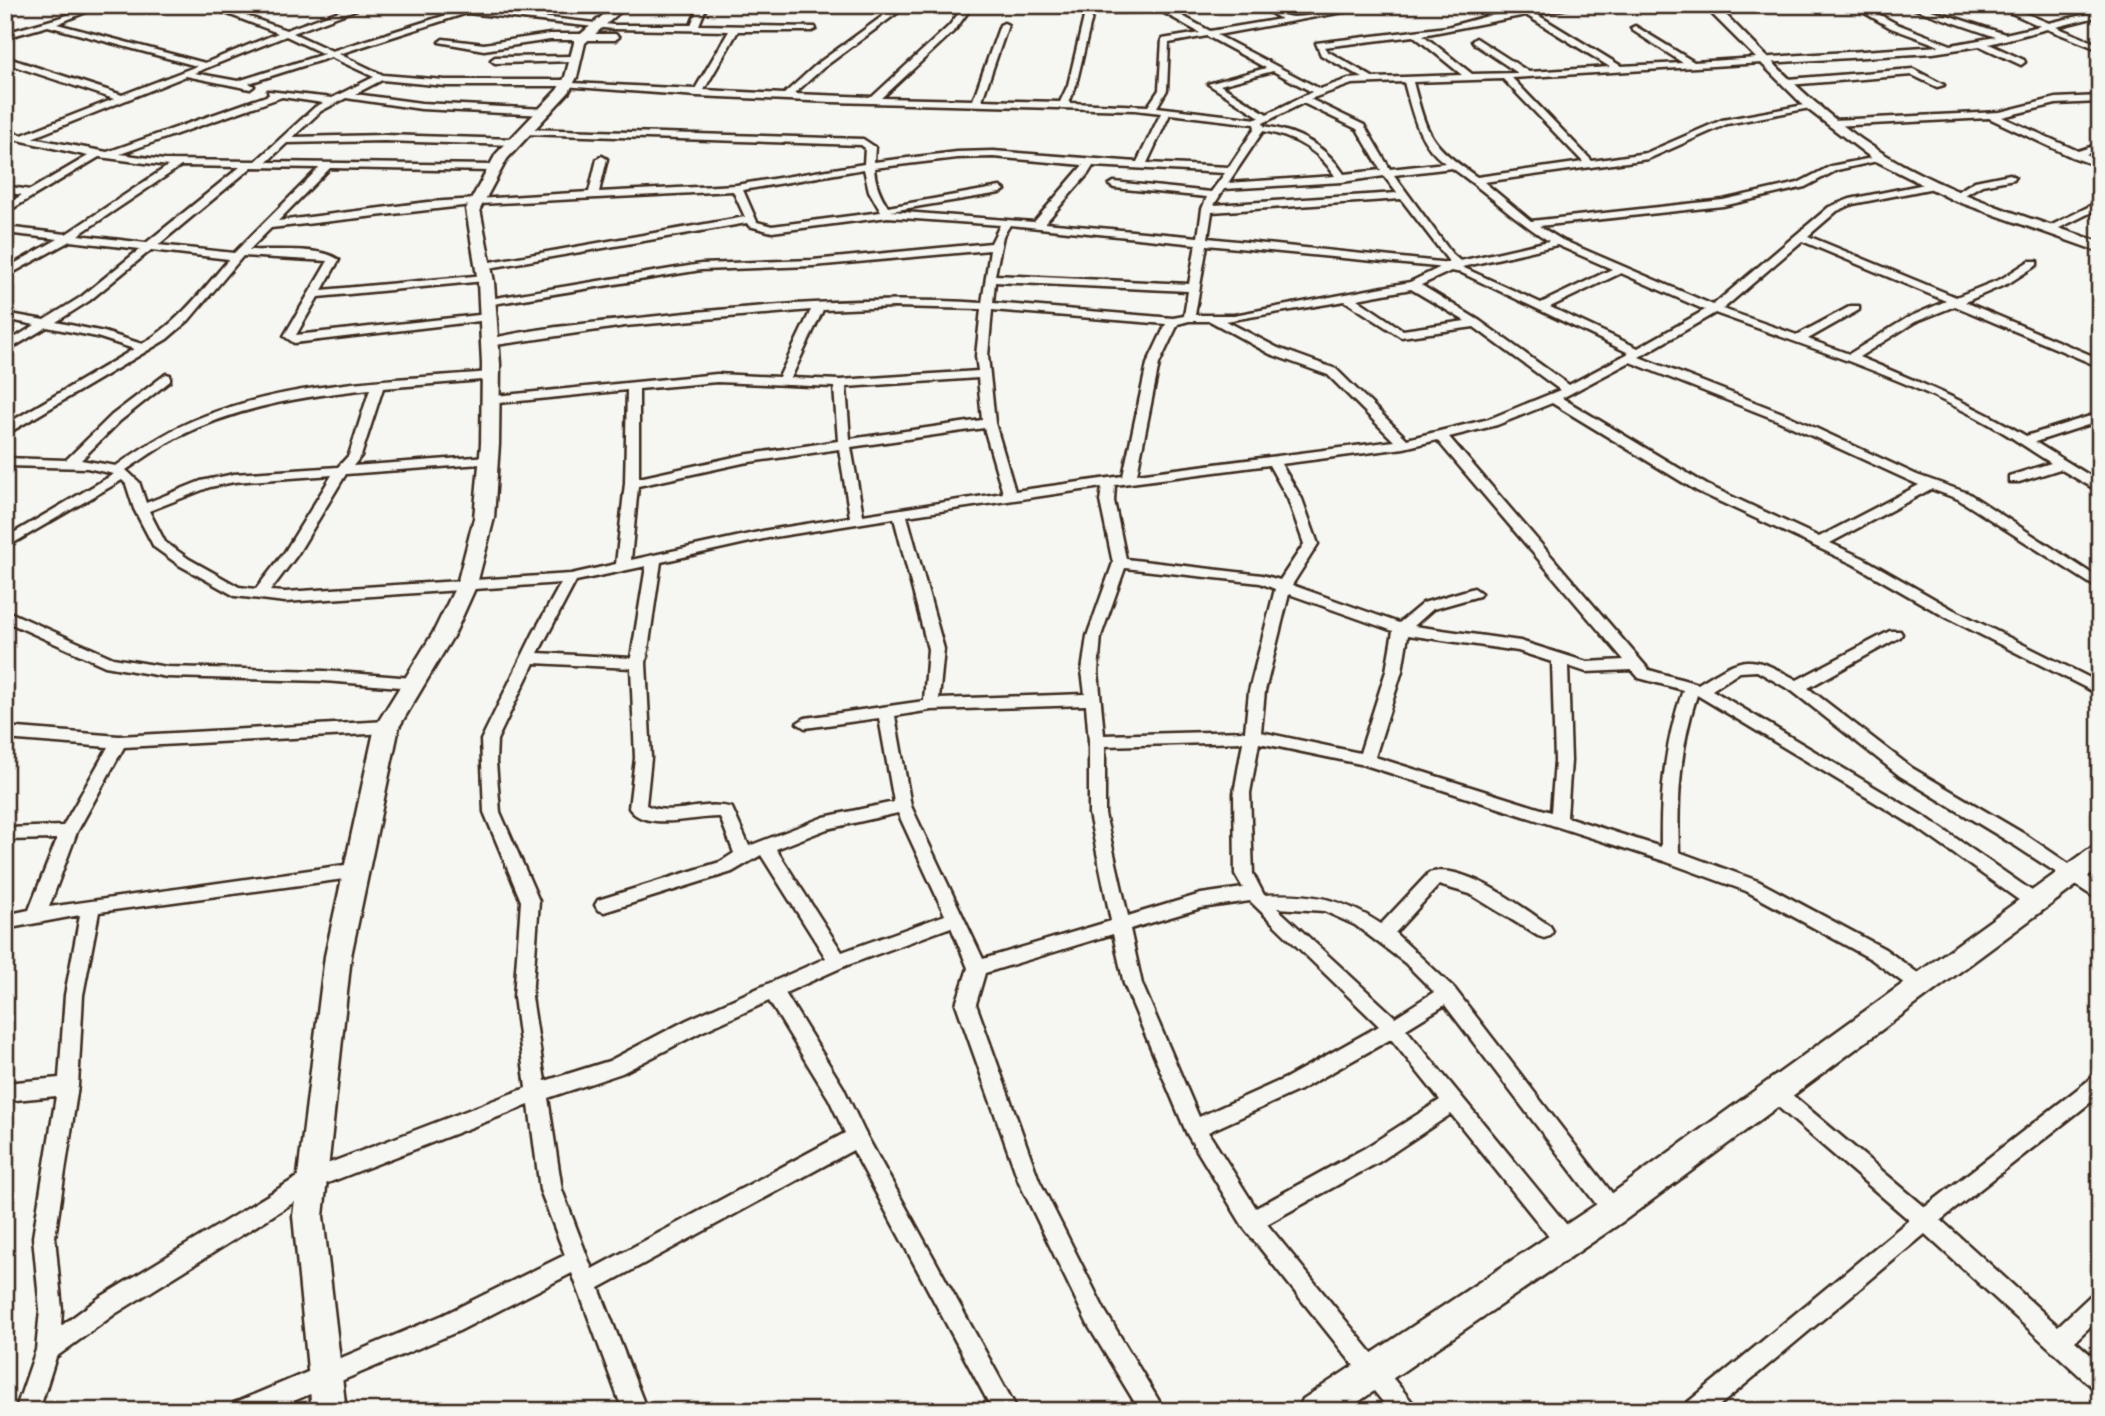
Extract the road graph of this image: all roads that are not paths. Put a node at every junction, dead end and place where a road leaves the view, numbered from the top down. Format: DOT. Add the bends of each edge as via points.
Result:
graph roads {
  1 [pos="99,5"];
  2 [pos="208,5"];
  3 [pos="237,5"];
  4 [pos="361,5"];
  5 [pos="482,5"];
  6 [pos="622,5"];
  7 [pos="704,5"];
  8 [pos="904,5"];
  9 [pos="969,5"];
  10 [pos="977,5"];
  11 [pos="1261,5"];
  12 [pos="1378,5"];
  13 [pos="1581,5"];
  14 [pos="1709,5"];
  15 [pos="1856,5"];
  16 [pos="1907,5"];
  17 [pos="1998,5"];
  18 [pos="2074,5"];
  19 [pos="1158,7"];
  20 [pos="221,10"];
  21 [pos="468,11"];
  22 [pos="1090,11"];
  23 [pos="1527,12"];
  24 [pos="2099,14"];
  25 [pos="2082,15"];
  26 [pos="1291,21"];
  27 [pos="48,24"];
  28 [pos="1004,25"];
  29 [pos="2046,26"];
  30 [pos="694,28"];
  31 [pos="735,28"];
  32 [pos="1635,28"];
  33 [pos="812,29"];
  34 [pos="592,32"];
  35 [pos="286,33"];
  36 [pos="1416,33"];
  37 [pos="1207,34"];
  38 [pos="5,36"];
  39 [pos="2005,37"];
  40 [pos="663,38"];
  41 [pos="1476,41"];
  42 [pos="443,42"];
  43 [pos="1981,43"];
  44 [pos="1953,48"];
  45 [pos="2100,48"];
  46 [pos="332,55"];
  47 [pos="574,59"];
  48 [pos="5,60"];
  49 [pos="495,60"];
  50 [pos="1767,62"];
  51 [pos="2021,62"];
  52 [pos="204,65"];
  53 [pos="1693,65"];
  54 [pos="1275,68"];
  55 [pos="1619,69"];
  56 [pos="187,74"];
  57 [pos="1526,74"];
  58 [pos="1504,76"];
  59 [pos="382,77"];
  60 [pos="1471,78"];
  61 [pos="1371,79"];
  62 [pos="1408,79"];
  63 [pos="1788,82"];
  64 [pos="241,83"];
  65 [pos="568,84"];
  66 [pos="1940,85"];
  67 [pos="1318,92"];
  68 [pos="697,93"];
  69 [pos="279,95"];
  70 [pos="343,95"];
  71 [pos="121,97"];
  72 [pos="786,97"];
  73 [pos="1302,99"];
  74 [pos="2100,99"];
  75 [pos="875,100"];
  76 [pos="331,101"];
  77 [pos="977,101"];
  78 [pos="1064,103"];
  79 [pos="1815,106"];
  80 [pos="1151,108"];
  81 [pos="1167,111"];
  82 [pos="546,112"];
  83 [pos="1992,116"];
  84 [pos="1261,122"];
  85 [pos="1833,123"];
  86 [pos="5,134"];
  87 [pos="521,137"];
  88 [pos="22,138"];
  89 [pos="286,140"];
  90 [pos="5,145"];
  91 [pos="2100,146"];
  92 [pos="101,155"];
  93 [pos="2075,155"];
  94 [pos="1879,158"];
  95 [pos="602,159"];
  96 [pos="179,163"];
  97 [pos="256,163"];
  98 [pos="1089,163"];
  99 [pos="1591,164"];
  100 [pos="2100,164"];
  101 [pos="1141,165"];
  102 [pos="1454,165"];
  103 [pos="867,166"];
  104 [pos="326,167"];
  105 [pos="493,168"];
  106 [pos="1233,170"];
  107 [pos="1388,174"];
  108 [pos="2010,177"];
  109 [pos="1342,178"];
  110 [pos="1475,180"];
  111 [pos="1114,185"];
  112 [pos="1935,185"];
  113 [pos="736,188"];
  114 [pos="5,189"];
  115 [pos="1000,190"];
  116 [pos="1217,191"];
  117 [pos="33,194"];
  118 [pos="593,195"];
  119 [pos="1957,195"];
  120 [pos="1404,196"];
  121 [pos="477,202"];
  122 [pos="2100,204"];
  123 [pos="1208,209"];
  124 [pos="5,210"];
  125 [pos="886,212"];
  126 [pos="750,219"];
  127 [pos="1007,222"];
  128 [pos="1529,224"];
  129 [pos="268,225"];
  130 [pos="1037,225"];
  131 [pos="2049,229"];
  132 [pos="5,230"];
  133 [pos="1800,236"];
  134 [pos="66,239"];
  135 [pos="1200,241"];
  136 [pos="1558,242"];
  137 [pos="151,246"];
  138 [pos="996,246"];
  139 [pos="2100,247"];
  140 [pos="238,255"];
  141 [pos="2032,263"];
  142 [pos="1455,266"];
  143 [pos="1622,269"];
  144 [pos="484,272"];
  145 [pos="5,274"];
  146 [pos="990,278"];
  147 [pos="1413,285"];
  148 [pos="1193,288"];
  149 [pos="314,294"];
  150 [pos="1345,296"];
  151 [pos="1956,300"];
  152 [pos="1541,307"];
  153 [pos="818,308"];
  154 [pos="988,308"];
  155 [pos="1855,308"];
  156 [pos="487,309"];
  157 [pos="1713,309"];
  158 [pos="5,316"];
  159 [pos="1189,318"];
  160 [pos="1215,320"];
  161 [pos="1173,321"];
  162 [pos="1476,323"];
  163 [pos="47,324"];
  164 [pos="1799,339"];
  165 [pos="489,342"];
  166 [pos="5,349"];
  167 [pos="144,349"];
  168 [pos="1634,356"];
  169 [pos="1850,358"];
  170 [pos="2100,363"];
  171 [pos="985,374"];
  172 [pos="490,376"];
  173 [pos="166,378"];
  174 [pos="783,382"];
  175 [pos="840,384"];
  176 [pos="633,385"];
  177 [pos="377,386"];
  178 [pos="1568,390"];
  179 [pos="1553,398"];
  180 [pos="489,400"];
  181 [pos="2100,417"];
  182 [pos="989,423"];
  183 [pos="5,430"];
  184 [pos="1441,436"];
  185 [pos="2024,441"];
  186 [pos="844,442"];
  187 [pos="1404,444"];
  188 [pos="489,460"];
  189 [pos="5,462"];
  190 [pos="70,463"];
  191 [pos="1274,463"];
  192 [pos="2061,464"];
  193 [pos="341,471"];
  194 [pos="120,472"];
  195 [pos="2014,479"];
  196 [pos="1129,480"];
  197 [pos="632,483"];
  198 [pos="1109,483"];
  199 [pos="1929,485"];
  200 [pos="2100,488"];
  201 [pos="1010,495"];
  202 [pos="141,509"];
  203 [pos="900,513"];
  204 [pos="857,521"];
  205 [pos="1819,543"];
  206 [pos="5,544"];
  207 [pos="654,559"];
  208 [pos="1120,563"];
  209 [pos="623,567"];
  210 [pos="571,578"];
  211 [pos="467,584"];
  212 [pos="2100,586"];
  213 [pos="1283,587"];
  214 [pos="1474,593"];
  215 [pos="259,595"];
  216 [pos="5,615"];
  217 [pos="1401,629"];
  218 [pos="1895,634"];
  219 [pos="528,658"];
  220 [pos="1560,658"];
  221 [pos="638,663"];
  222 [pos="1633,665"];
  223 [pos="413,683"];
  224 [pos="1797,687"];
  225 [pos="1695,690"];
  226 [pos="2100,690"];
  227 [pos="1093,699"];
  228 [pos="931,705"];
  229 [pos="886,712"];
  230 [pos="805,723"];
  231 [pos="387,727"];
  232 [pos="5,733"];
  233 [pos="1253,736"];
  234 [pos="119,741"];
  235 [pos="1097,741"];
  236 [pos="1366,760"];
  237 [pos="902,806"];
  238 [pos="1558,822"];
  239 [pos="68,832"];
  240 [pos="5,834"];
  241 [pos="766,848"];
  242 [pos="744,855"];
  243 [pos="2100,855"];
  244 [pos="1670,856"];
  245 [pos="359,870"];
  246 [pos="2073,876"];
  247 [pos="2100,894"];
  248 [pos="1256,898"];
  249 [pos="2036,903"];
  250 [pos="604,905"];
  251 [pos="91,906"];
  252 [pos="37,914"];
  253 [pos="956,918"];
  254 [pos="5,922"];
  255 [pos="1121,924"];
  256 [pos="1544,931"];
  257 [pos="1381,936"];
  258 [pos="838,961"];
  259 [pos="977,968"];
  260 [pos="1923,987"];
  261 [pos="774,992"];
  262 [pos="1447,993"];
  263 [pos="1394,1028"];
  264 [pos="2100,1083"];
  265 [pos="68,1086"];
  266 [pos="5,1092"];
  267 [pos="536,1093"];
  268 [pos="1777,1094"];
  269 [pos="1452,1104"];
  270 [pos="1194,1128"];
  271 [pos="857,1137"];
  272 [pos="313,1179"];
  273 [pos="1614,1210"];
  274 [pos="1925,1220"];
  275 [pos="1252,1222"];
  276 [pos="1567,1242"];
  277 [pos="576,1260"];
  278 [pos="584,1284"];
  279 [pos="2100,1302"];
  280 [pos="2057,1342"];
  281 [pos="47,1350"];
  282 [pos="1371,1372"];
  283 [pos="326,1374"];
  284 [pos="2100,1379"];
  285 [pos="27,1411"];
  286 [pos="242,1411"];
  287 [pos="329,1411"];
  288 [pos="635,1411"];
  289 [pos="1006,1411"];
  290 [pos="1153,1411"];
  291 [pos="1314,1411"];
  292 [pos="1405,1411"];
  293 [pos="1695,1411"];
  1 -- 27 [label="street"];
  2 -- 20 [label="street"];
  3 -- 20 [label="street"];
  4 -- 35 [label="street"];
  5 -- 21 [label="street"];
  6 -- 34 [label="street"];
  7 -- 30 [label="street"];
  8 -- 72 [label="street" via="820,66"];
  9 -- 75 [label="street" via="952,28"];
  10 -- 22 [label="street"];
  11 -- 26 [label="street"];
  12 -- 26 [label="street"];
  13 -- 23 [label="street"];
  14 -- 50 [label="street"];
  15 -- 44 [label="street" via="1894,26"];
  16 -- 39 [label="street"];
  17 -- 29 [label="street"];
  18 -- 25 [label="street"];
  19 -- 22 [label="street"];
  19 -- 37 [label="street"];
  20 -- 35 [label="street"];
  21 -- 34 [label="street"];
  21 -- 46 [label="street"];
  22 -- 78 [label="street"];
  23 -- 36 [label="street"];
  23 -- 55 [label="street"];
  24 -- 25 [label="street"];
  25 -- 29 [label="street"];
  26 -- 37 [label="street"];
  27 -- 38 [label="street"];
  27 -- 52 [label="street"];
  28 -- 77 [label="street"];
  29 -- 39 [label="street"];
  29 -- 45 [label="street"];
  30 -- 31 [label="street"];
  30 -- 34 [label="street"];
  31 -- 33 [label="street"];
  31 -- 68 [label="street"];
  32 -- 53 [label="street"];
  34 -- 40 [label="street"];
  34 -- 42 [label="street" via="484,47"];
  34 -- 47 [label="street" via="576,47"];
  35 -- 46 [label="street"];
  35 -- 52 [label="street"];
  36 -- 60 [label="street"];
  36 -- 61 [label="street" via="1319,45"];
  37 -- 54 [label="street"];
  37 -- 80 [label="street" via="1165,41 1163,90"];
  39 -- 43 [label="street"];
  41 -- 57 [label="street"];
  43 -- 44 [label="street"];
  43 -- 51 [label="street"];
  44 -- 50 [label="street"];
  46 -- 59 [label="street"];
  46 -- 64 [label="street"];
  47 -- 49 [label="street"];
  47 -- 65 [label="street"];
  48 -- 71 [label="street"];
  50 -- 53 [label="street"];
  50 -- 63 [label="street"];
  52 -- 56 [label="street"];
  53 -- 55 [label="street"];
  54 -- 67 [label="street"];
  54 -- 84 [label="street" via="1212,84"];
  55 -- 57 [label="street"];
  56 -- 64 [label="street"];
  56 -- 71 [label="street"];
  57 -- 58 [label="street"];
  58 -- 60 [label="street"];
  58 -- 99 [label="street"];
  59 -- 65 [label="street" via="445,83"];
  59 -- 70 [label="street"];
  60 -- 62 [label="street"];
  61 -- 62 [label="street"];
  61 -- 67 [label="street"];
  62 -- 102 [label="street" via="1421,128 1438,154"];
  63 -- 66 [label="street" via="1913,72"];
  63 -- 79 [label="street"];
  64 -- 69 [label="street"];
  65 -- 68 [label="street"];
  65 -- 82 [label="street"];
  67 -- 73 [label="street"];
  68 -- 72 [label="street"];
  69 -- 76 [label="street"];
  69 -- 92 [label="street"];
  70 -- 76 [label="street"];
  70 -- 82 [label="street" via="421,106"];
  71 -- 88 [label="street"];
  72 -- 75 [label="street"];
  73 -- 84 [label="street"];
  73 -- 107 [label="street" via="1361,127"];
  74 -- 83 [label="street" via="2061,100"];
  75 -- 77 [label="street"];
  76 -- 89 [label="street"];
  77 -- 78 [label="street"];
  78 -- 80 [label="street"];
  79 -- 85 [label="street"];
  79 -- 99 [label="street" via="1725,122 1666,150"];
  80 -- 81 [label="street"];
  81 -- 84 [label="street"];
  81 -- 101 [label="street"];
  82 -- 87 [label="street"];
  83 -- 85 [label="street"];
  83 -- 93 [label="street"];
  84 -- 106 [label="street"];
  84 -- 109 [label="street" via="1319,151 1332,160"];
  85 -- 94 [label="street"];
  86 -- 88 [label="street"];
  87 -- 89 [label="street"];
  87 -- 103 [label="street" via="863,142 870,147"];
  87 -- 105 [label="street"];
  88 -- 90 [label="street"];
  88 -- 92 [label="street"];
  89 -- 97 [label="street"];
  91 -- 93 [label="street"];
  92 -- 96 [label="street"];
  92 -- 117 [label="street"];
  93 -- 100 [label="street"];
  94 -- 112 [label="street"];
  94 -- 128 [label="street" via="1834,168 1801,185 1723,203"];
  95 -- 118 [label="street"];
  96 -- 97 [label="street"];
  96 -- 134 [label="street"];
  97 -- 104 [label="street"];
  97 -- 137 [label="street"];
  98 -- 101 [label="street"];
  98 -- 103 [label="street" via="993,154"];
  98 -- 130 [label="street"];
  99 -- 110 [label="street"];
  101 -- 106 [label="street"];
  102 -- 107 [label="street"];
  102 -- 110 [label="street"];
  103 -- 113 [label="street"];
  103 -- 125 [label="street" via="873,192"];
  104 -- 105 [label="street"];
  104 -- 129 [label="street"];
  105 -- 121 [label="street"];
  106 -- 116 [label="street"];
  107 -- 109 [label="street"];
  107 -- 120 [label="street"];
  108 -- 119 [label="street" via="1979,183"];
  109 -- 116 [label="street"];
  110 -- 128 [label="street"];
  111 -- 116 [label="street"];
  112 -- 119 [label="street"];
  112 -- 133 [label="street" via="1850,202 1833,209"];
  113 -- 118 [label="street"];
  113 -- 126 [label="street"];
  114 -- 117 [label="street"];
  115 -- 125 [label="street"];
  116 -- 123 [label="street"];
  117 -- 124 [label="street"];
  118 -- 121 [label="street"];
  119 -- 131 [label="street"];
  120 -- 123 [label="street"];
  120 -- 142 [label="street"];
  121 -- 129 [label="street"];
  121 -- 144 [label="street" via="473,217"];
  122 -- 131 [label="street"];
  123 -- 135 [label="street"];
  125 -- 126 [label="street" via="772,229 760,228"];
  125 -- 127 [label="street"];
  126 -- 144 [label="street"];
  127 -- 130 [label="street"];
  127 -- 138 [label="street"];
  128 -- 136 [label="street"];
  129 -- 140 [label="street"];
  130 -- 135 [label="street"];
  131 -- 139 [label="street"];
  132 -- 134 [label="street"];
  133 -- 151 [label="street"];
  133 -- 157 [label="street"];
  134 -- 137 [label="street"];
  134 -- 145 [label="street"];
  135 -- 142 [label="street"];
  135 -- 148 [label="street"];
  136 -- 142 [label="street"];
  136 -- 143 [label="street"];
  137 -- 140 [label="street"];
  137 -- 163 [label="street"];
  138 -- 146 [label="street"];
  138 -- 156 [label="street" via="813,263 701,267"];
  140 -- 149 [label="street" via="331,258 334,260"];
  140 -- 167 [label="street" via="185,318"];
  141 -- 151 [label="street" via="2005,281"];
  142 -- 147 [label="street"];
  142 -- 152 [label="street"];
  143 -- 152 [label="street"];
  143 -- 157 [label="street"];
  144 -- 149 [label="street"];
  144 -- 156 [label="street"];
  146 -- 148 [label="street"];
  146 -- 154 [label="street"];
  147 -- 150 [label="street"];
  147 -- 162 [label="street"];
  148 -- 159 [label="street"];
  149 -- 156 [label="street" via="291,338"];
  150 -- 160 [label="street"];
  150 -- 162 [label="street" via="1401,334"];
  151 -- 169 [label="street" via="1901,326"];
  151 -- 170 [label="street"];
  152 -- 168 [label="street"];
  153 -- 154 [label="street"];
  153 -- 165 [label="street" via="644,320"];
  153 -- 174 [label="street"];
  154 -- 161 [label="street"];
  154 -- 171 [label="street" via="982,356"];
  155 -- 164 [label="street"];
  156 -- 165 [label="street"];
  157 -- 164 [label="street"];
  157 -- 168 [label="street"];
  158 -- 163 [label="street"];
  159 -- 160 [label="street"];
  159 -- 161 [label="street"];
  160 -- 187 [label="street" via="1274,351 1332,372"];
  161 -- 196 [label="street" via="1153,364"];
  162 -- 178 [label="street"];
  163 -- 166 [label="street"];
  163 -- 167 [label="street" via="100,334"];
  164 -- 169 [label="street"];
  165 -- 172 [label="street"];
  167 -- 183 [label="street"];
  168 -- 178 [label="street"];
  168 -- 199 [label="street"];
  169 -- 185 [label="street" via="1942,396"];
  171 -- 175 [label="street"];
  171 -- 182 [label="street"];
  172 -- 177 [label="street"];
  172 -- 180 [label="street"];
  173 -- 190 [label="street"];
  174 -- 175 [label="street"];
  174 -- 176 [label="street" via="717,378"];
  175 -- 186 [label="street"];
  176 -- 180 [label="street"];
  176 -- 197 [label="street"];
  177 -- 193 [label="street" via="355,456"];
  177 -- 194 [label="street" via="300,394 231,411 170,436"];
  178 -- 179 [label="street"];
  179 -- 184 [label="street"];
  179 -- 205 [label="street" via="1702,488"];
  180 -- 188 [label="street"];
  181 -- 185 [label="street"];
  182 -- 186 [label="street"];
  182 -- 201 [label="street"];
  184 -- 187 [label="street"];
  184 -- 222 [label="street"];
  185 -- 192 [label="street"];
  186 -- 197 [label="street"];
  186 -- 204 [label="street"];
  187 -- 191 [label="street"];
  188 -- 193 [label="street"];
  188 -- 211 [label="street" via="484,518"];
  189 -- 190 [label="street"];
  190 -- 194 [label="street"];
  191 -- 196 [label="street"];
  191 -- 213 [label="street" via="1295,499 1311,544"];
  192 -- 195 [label="street"];
  192 -- 200 [label="street"];
  193 -- 202 [label="street" via="220,480"];
  193 -- 215 [label="street" via="290,555"];
  194 -- 202 [label="street" via="132,482"];
  194 -- 206 [label="street"];
  196 -- 198 [label="street"];
  197 -- 209 [label="street"];
  198 -- 201 [label="street"];
  198 -- 208 [label="street" via="1107,501"];
  199 -- 205 [label="street"];
  199 -- 212 [label="street" via="1964,496"];
  201 -- 203 [label="street"];
  202 -- 215 [label="street" via="159,544 167,550 235,590"];
  203 -- 204 [label="street"];
  203 -- 228 [label="street" via="936,649"];
  204 -- 207 [label="street"];
  205 -- 226 [label="street"];
  207 -- 209 [label="street"];
  207 -- 221 [label="street"];
  208 -- 213 [label="street" via="1262,579"];
  208 -- 227 [label="street" via="1094,636"];
  209 -- 210 [label="street"];
  210 -- 211 [label="street"];
  210 -- 219 [label="street"];
  211 -- 215 [label="street"];
  211 -- 223 [label="street"];
  213 -- 217 [label="street"];
  213 -- 233 [label="street" via="1257,691"];
  214 -- 217 [label="street" via="1428,606"];
  216 -- 223 [label="street" via="110,662 167,672"];
  217 -- 220 [label="street" via="1520,646"];
  217 -- 236 [label="street" via="1394,671"];
  218 -- 224 [label="street"];
  219 -- 221 [label="street"];
  219 -- 267 [label="street" via="489,740 488,762 492,811 530,901 523,997"];
  220 -- 222 [label="street" via="1586,667"];
  220 -- 238 [label="street" via="1559,711 1565,755"];
  221 -- 242 [label="street" via="643,758 637,808 660,814 726,812"];
  222 -- 225 [label="street" via="1654,679"];
  223 -- 231 [label="street"];
  224 -- 225 [label="street" via="1752,664"];
  224 -- 246 [label="street" via="1906,772"];
  225 -- 244 [label="street" via="1674,740 1668,784"];
  225 -- 249 [label="street" via="1923,822"];
  227 -- 228 [label="street"];
  227 -- 235 [label="street"];
  228 -- 229 [label="street"];
  229 -- 230 [label="street"];
  229 -- 237 [label="street"];
  231 -- 234 [label="street"];
  231 -- 245 [label="street"];
  232 -- 234 [label="street"];
  233 -- 235 [label="street"];
  233 -- 236 [label="street"];
  233 -- 248 [label="street" via="1242,793 1244,874"];
  234 -- 239 [label="street"];
  235 -- 255 [label="street" via="1097,814"];
  236 -- 238 [label="street"];
  237 -- 241 [label="street" via="824,823"];
  237 -- 253 [label="street"];
  238 -- 244 [label="street"];
  239 -- 240 [label="street"];
  239 -- 252 [label="street"];
  241 -- 242 [label="street"];
  241 -- 258 [label="street"];
  242 -- 250 [label="street" via="704,875"];
  243 -- 246 [label="street"];
  244 -- 260 [label="street" via="1767,892 1878,954"];
  245 -- 251 [label="street"];
  245 -- 272 [label="street" via="338,957"];
  246 -- 247 [label="street"];
  246 -- 249 [label="street"];
  248 -- 255 [label="street" via="1201,901"];
  248 -- 257 [label="street" via="1331,906"];
  248 -- 263 [label="street"];
  249 -- 260 [label="street"];
  251 -- 252 [label="street"];
  251 -- 265 [label="street" via="74,995"];
  252 -- 254 [label="street"];
  253 -- 258 [label="street"];
  253 -- 259 [label="street"];
  255 -- 259 [label="street"];
  255 -- 270 [label="street" via="1133,984"];
  256 -- 257 [label="street" via="1506,905 1448,877 1434,878"];
  257 -- 262 [label="street"];
  258 -- 261 [label="street"];
  259 -- 290 [label="street" via="966,1004 1029,1182 1097,1319"];
  260 -- 268 [label="street"];
  261 -- 267 [label="street" via="615,1066"];
  261 -- 271 [label="street" via="836,1093"];
  262 -- 263 [label="street"];
  262 -- 273 [label="street"];
  263 -- 269 [label="street"];
  263 -- 270 [label="street" via="1287,1090"];
  264 -- 274 [label="street"];
  265 -- 266 [label="street"];
  265 -- 281 [label="street" via="44,1237 51,1310"];
  267 -- 272 [label="street"];
  267 -- 277 [label="street" via="551,1190"];
  268 -- 273 [label="street"];
  268 -- 274 [label="street"];
  269 -- 275 [label="street"];
  269 -- 276 [label="street"];
  270 -- 275 [label="street"];
  271 -- 278 [label="street"];
  271 -- 289 [label="street"];
  272 -- 281 [label="street" via="107,1306"];
  272 -- 283 [label="street" via="308,1216"];
  273 -- 276 [label="street"];
  274 -- 280 [label="street"];
  274 -- 293 [label="street"];
  275 -- 282 [label="street"];
  276 -- 282 [label="street"];
  277 -- 278 [label="street"];
  277 -- 283 [label="street" via="451,1323"];
  278 -- 288 [label="street"];
  279 -- 280 [label="street"];
  280 -- 284 [label="street"];
  281 -- 285 [label="street"];
  282 -- 291 [label="street"];
  282 -- 292 [label="street"];
  283 -- 286 [label="street"];
  283 -- 287 [label="street"];
}
